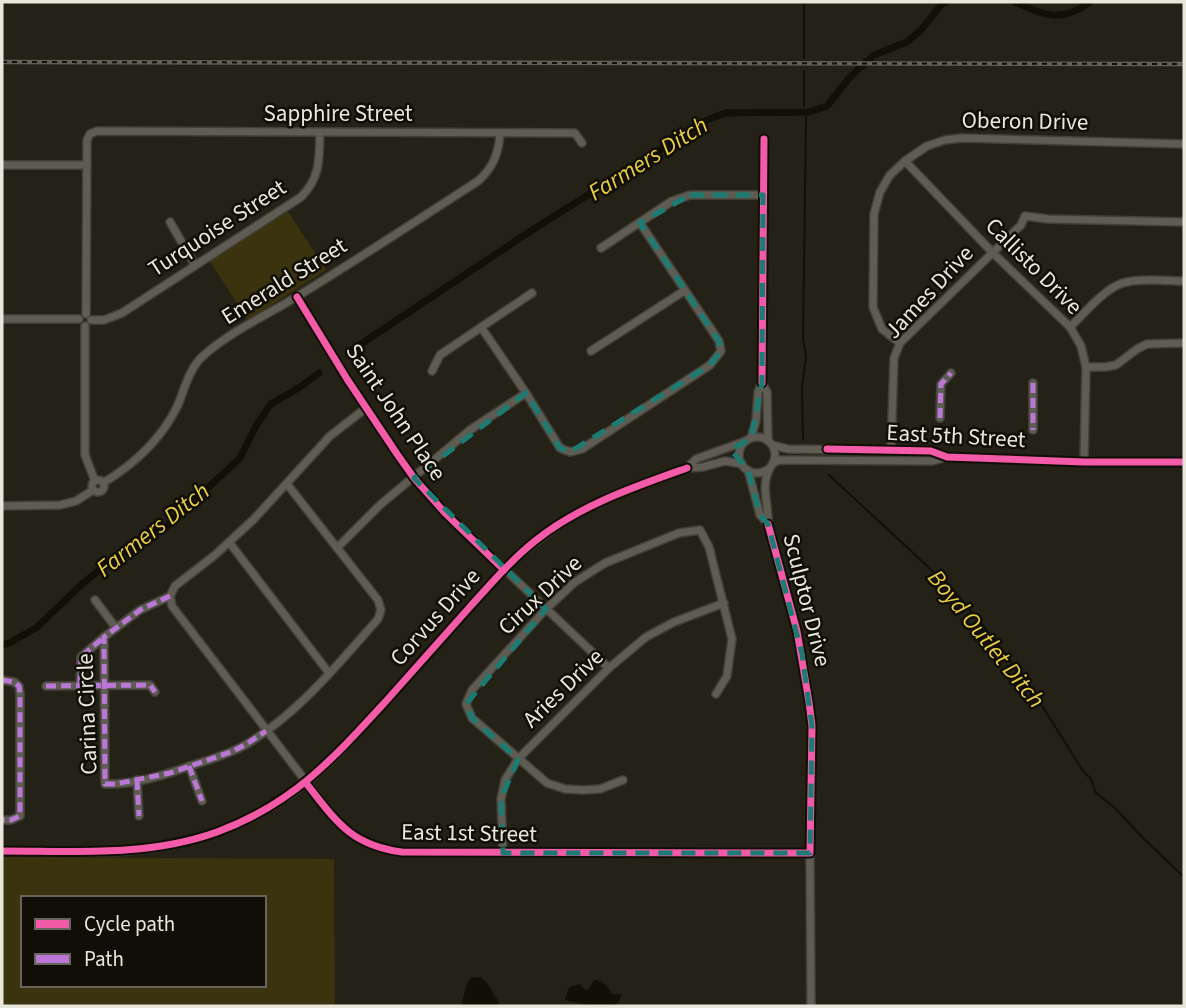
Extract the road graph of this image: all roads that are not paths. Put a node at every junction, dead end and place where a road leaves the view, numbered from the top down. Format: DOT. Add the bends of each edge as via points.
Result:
graph roads {
  1 [pos="320,132"];
  2 [pos="500,133"];
  3 [pos="764,139"];
  4 [pos="582,143"];
  5 [pos="1184,144"];
  6 [pos="905,161"];
  7 [pos="2,165"];
  8 [pos="86,165"];
  9 [pos="763,195"];
  10 [pos="170,222"];
  11 [pos="1184,222"];
  12 [pos="640,223"];
  13 [pos="601,248"];
  14 [pos="993,253"];
  15 [pos="195,265"];
  16 [pos="1184,281"];
  17 [pos="684,291"];
  18 [pos="532,293"];
  19 [pos="297,297"];
  20 [pos="2,319"];
  21 [pos="85,320"];
  22 [pos="481,327"];
  23 [pos="1070,327"];
  24 [pos="900,343"];
  25 [pos="1184,343"];
  26 [pos="591,351"];
  27 [pos="1086,367"];
  28 [pos="432,371"];
  29 [pos="951,373"];
  30 [pos="762,383"];
  31 [pos="1032,383"];
  32 [pos="526,393"];
  33 [pos="366,408"];
  34 [pos="940,418"];
  35 [pos="1033,430"];
  36 [pos="748,440"];
  37 [pos="770,443"];
  38 [pos="891,450"];
  39 [pos="947,457"];
  40 [pos="1084,462"];
  41 [pos="1184,462"];
  42 [pos="771,465"];
  43 [pos="745,467"];
  44 [pos="687,468"];
  45 [pos="414,478"];
  46 [pos="97,484"];
  47 [pos="287,484"];
  48 [pos="2,506"];
  49 [pos="768,524"];
  50 [pos="229,542"];
  51 [pos="337,548"];
  52 [pos="504,570"];
  53 [pos="170,596"];
  54 [pos="95,600"];
  55 [pos="724,603"];
  56 [pos="547,609"];
  57 [pos="116,628"];
  58 [pos="104,637"];
  59 [pos="610,668"];
  60 [pos="329,673"];
  61 [pos="2,680"];
  62 [pos="46,685"];
  63 [pos="80,685"];
  64 [pos="105,685"];
  65 [pos="155,692"];
  66 [pos="716,694"];
  67 [pos="266,731"];
  68 [pos="518,759"];
  69 [pos="189,766"];
  70 [pos="137,780"];
  71 [pos="623,780"];
  72 [pos="306,783"];
  73 [pos="202,801"];
  74 [pos="139,816"];
  75 [pos="2,820"];
  76 [pos="2,851"];
  77 [pos="503,853"];
  78 [pos="810,853"];
  79 [pos="811,1006"];
  1 -- 2 [label="street, Sapphire Street"];
  1 -- 8 [label="street, Sapphire Street" via="97,131 87,140"];
  1 -- 15 [label="street, Turquoise Street" via="319,166 311,187"];
  2 -- 4 [label="street, Sapphire Street" via="575,133"];
  2 -- 19 [label="street, Emerald Street" via="494,162 478,181"];
  3 -- 9 [label="street"];
  5 -- 6 [label="street, Oberon Drive" via="961,138 927,146"];
  6 -- 14 [label="street, Callisto Drive"];
  6 -- 24 [label="street, Oberon Drive" via="880,192 874,214 873,307 882,329"];
  7 -- 8 [label="street"];
  8 -- 21 [label="street"];
  9 -- 12 [label="street" via="690,195 672,201"];
  9 -- 30 [label="street"];
  10 -- 15 [label="street"];
  11 -- 14 [label="street, James Drive" via="1026,216"];
  12 -- 13 [label="street"];
  12 -- 17 [label="street"];
  14 -- 23 [label="street, Callisto Drive"];
  14 -- 24 [label="street, James Drive"];
  15 -- 21 [label="street, Turquoise Street" via="122,313 104,320"];
  16 -- 23 [label="street" via="1121,284"];
  17 -- 26 [label="street"];
  17 -- 32 [label="street" via="719,341 721,351 710,365 582,449 570,452 560,448"];
  18 -- 22 [label="street"];
  19 -- 33 [label="street, Saint John Place"];
  19 -- 46 [label="street, Emerald Street" via="201,357 159,436 138,458"];
  20 -- 21 [label="street, Turquoise Street"];
  21 -- 46 [label="street" via="85,455"];
  22 -- 28 [label="street" via="440,355"];
  22 -- 32 [label="street"];
  23 -- 27 [label="street, Callisto Drive"];
  24 -- 38 [label="street, James Drive" via="894,358"];
  25 -- 27 [label="street" via="1147,344 1116,365"];
  27 -- 40 [label="street, Callisto Drive"];
  29 -- 34 [label="street" via="941,384"];
  30 -- 36 [label="street"];
  30 -- 37 [label="street"];
  31 -- 35 [label="street"];
  32 -- 45 [label="street" via="470,430"];
  33 -- 45 [label="street, Saint John Place"];
  33 -- 47 [label="street, Carina Circle" via="330,436"];
  36 -- 37 [label="street" via="757,437"];
  36 -- 43 [label="street" via="739,455"];
  36 -- 44 [label="street, Corvus Drive" via="696,458"];
  37 -- 38 [label="street, East 5th Street" via="788,449"];
  37 -- 42 [label="street" via="775,457"];
  38 -- 39 [label="street, East 5th Street" via="931,451"];
  39 -- 40 [label="street, East 5th Street"];
  39 -- 42 [label="street, East 5th Street" via="932,461 780,460"];
  40 -- 41 [label="street, East 5th Street"];
  42 -- 43 [label="street" via="759,472"];
  42 -- 49 [label="street, Sculptor Drive" via="764,487"];
  43 -- 44 [label="street, Corvus Drive" via="725,461"];
  43 -- 49 [label="street, Sculptor Drive" via="760,515"];
  44 -- 52 [label="street, Corvus Drive" via="572,516 536,540"];
  45 -- 51 [label="street"];
  45 -- 52 [label="street, Saint John Place"];
  46 -- 48 [label="street, Emerald Street" via="76,501 60,505"];
  47 -- 50 [label="street, Carina Circle"];
  47 -- 51 [label="street"];
  49 -- 78 [label="street, Sculptor Drive" via="797,631 810,702"];
  50 -- 53 [label="street, Carina Circle" via="175,586"];
  50 -- 60 [label="street"];
  51 -- 60 [label="street, Carina Circle" via="381,610"];
  52 -- 56 [label="street, Saint John Place"];
  52 -- 72 [label="street, Corvus Drive" via="340,752"];
  53 -- 57 [label="street, Carina Circle"];
  53 -- 67 [label="street, East 1st Street" via="172,606"];
  54 -- 57 [label="street"];
  55 -- 56 [label="street, Cirux Drive" via="700,530 679,533 605,563 575,582"];
  55 -- 59 [label="street, Aries Drive" via="646,637"];
  55 -- 66 [label="street" via="732,639 727,676"];
  56 -- 59 [label="street, Saint John Place"];
  56 -- 68 [label="street, Cirux Drive" via="472,691 466,704 472,718"];
  57 -- 58 [label="street, Carina Circle"];
  58 -- 63 [label="street" via="81,657"];
  58 -- 64 [label="street, Carina Circle"];
  59 -- 68 [label="street, Aries Drive"];
  60 -- 67 [label="street, Carina Circle"];
  61 -- 75 [label="street" via="19,685 20,692 20,816"];
  62 -- 63 [label="street"];
  63 -- 64 [label="street"];
  64 -- 65 [label="street" via="150,685"];
  64 -- 70 [label="street, Carina Circle" via="105,784"];
  67 -- 69 [label="street, Carina Circle" via="231,752"];
  67 -- 72 [label="street, East 1st Street"];
  68 -- 71 [label="street" via="547,783 565,789 600,789"];
  68 -- 77 [label="street, Aries Drive" via="505,780 501,799"];
  69 -- 70 [label="street, Carina Circle"];
  69 -- 73 [label="street"];
  70 -- 74 [label="street"];
  72 -- 76 [label="street" via="238,823 174,845 107,852"];
  72 -- 77 [label="street, East 1st Street" via="345,830 375,846 402,852"];
  77 -- 78 [label="street, East 1st Street"];
  78 -- 79 [label="street, Sculptor Drive"];
}
